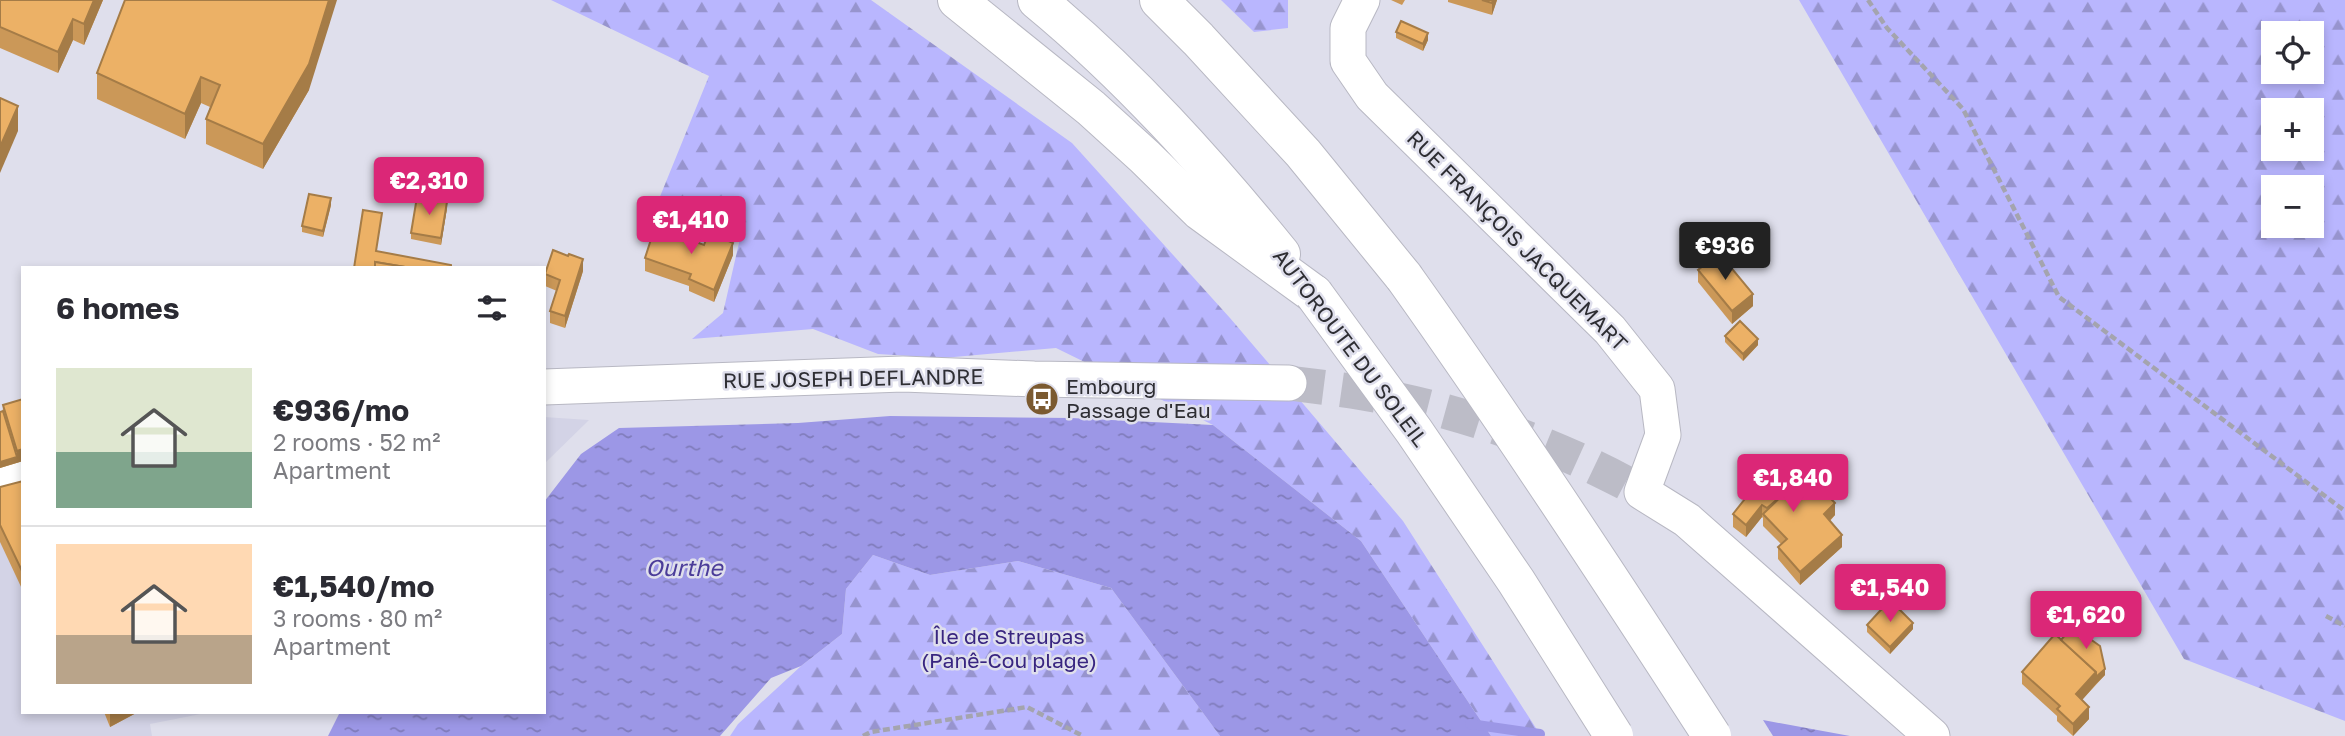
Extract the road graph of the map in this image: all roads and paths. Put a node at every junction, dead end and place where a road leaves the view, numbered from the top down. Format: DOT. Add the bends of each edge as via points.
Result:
graph roads {
  1 [pos="957,0"];
  2 [pos="1037,0"];
  3 [pos="1159,0"];
  4 [pos="1362,0"];
  5 [pos="1868,0"];
  6 [pos="1314,294"];
  7 [pos="1289,383"];
  8 [pos="546,387"];
  9 [pos="21,476"];
  10 [pos="0,482"];
  11 [pos="2345,511"];
  12 [pos="2326,616"];
  13 [pos="2345,626"];
  14 [pos="863,736"];
  15 [pos="1083,736"];
  16 [pos="1614,736"];
  17 [pos="1712,736"];
  18 [pos="1932,736"];
  1 -- 6 [label="highway" via="1091,108 1200,211"];
  2 -- 6 [label="highway, AUTOROUTE DU SOLEIL" via="1222,180"];
  3 -- 17 [label="highway, bridge" via="1303,153 1404,277 1586,539"];
  4 -- 18 [label="street, RUE FRANÇOIS JACQUEMART" via="1348,27 1348,61 1372,96 1610,330 1657,389 1663,435 1642,492 1687,520"];
  5 -- 11 [label="path" via="1887,28 1963,109 2059,297"];
  6 -- 16 [label="highway, AUTOROUTE DU SOLEIL, bridge" via="1414,431"];
  7 -- 8 [label="street, RUE JOSEPH DEFLANDRE" via="903,374"];
  9 -- 10 [label="street"];
  12 -- 13 [label="path"];
  14 -- 15 [label="path" via="1027,707"];
}
